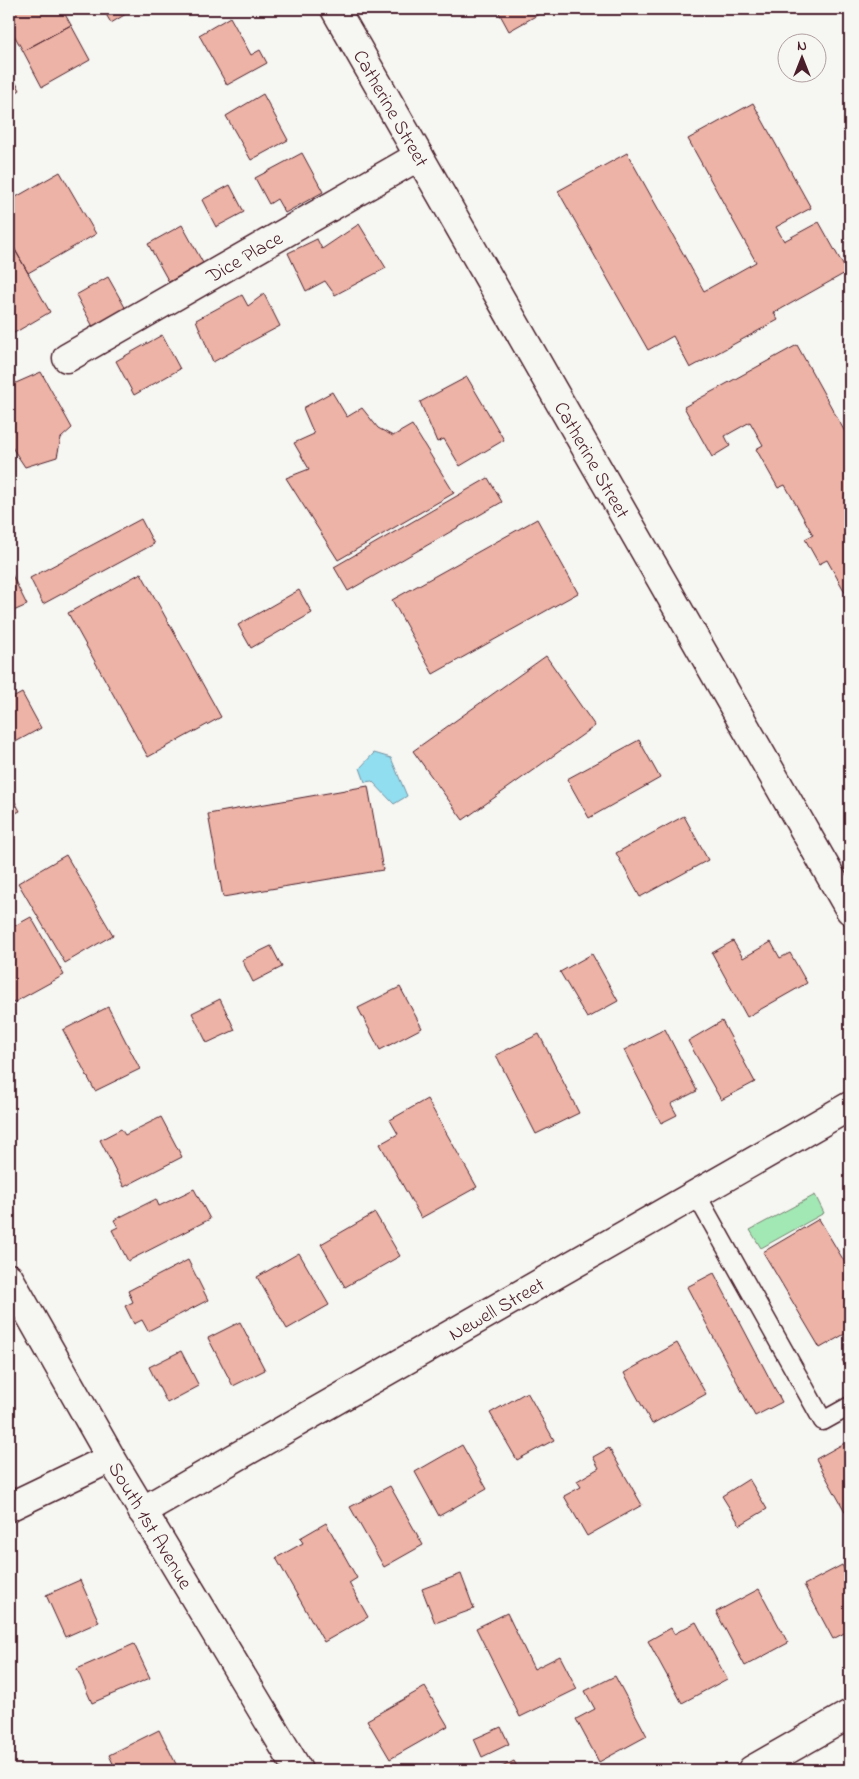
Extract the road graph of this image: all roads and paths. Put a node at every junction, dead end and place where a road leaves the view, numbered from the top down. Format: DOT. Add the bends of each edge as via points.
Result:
graph roads {
  1 [pos="335,9"];
  2 [pos="419,156"];
  3 [pos="67,358"];
  4 [pos="850,910"];
  5 [pos="850,1106"];
  6 [pos="696,1194"];
  7 [pos="9,1278"];
  8 [pos="850,1406"];
  9 [pos="111,1458"];
  10 [pos="9,1507"];
  11 [pos="142,1510"];
  12 [pos="850,1714"];
  13 [pos="298,1770"];
  14 [pos="752,1770"];
  1 -- 2 [label="street, Catherine Street"];
  2 -- 3 [label="street, Dice Place"];
  2 -- 4 [label="street, Catherine Street"];
  5 -- 6 [label="street, Newell Street"];
  6 -- 8 [label="lane" via="823,1421"];
  6 -- 11 [label="street, Newell Street"];
  7 -- 9 [label="street, South 1st Avenue"];
  9 -- 10 [label="street"];
  9 -- 11 [label="street, South 1st Avenue"];
  11 -- 13 [label="street, South 1st Avenue"];
  12 -- 14 [label="street"];
}
